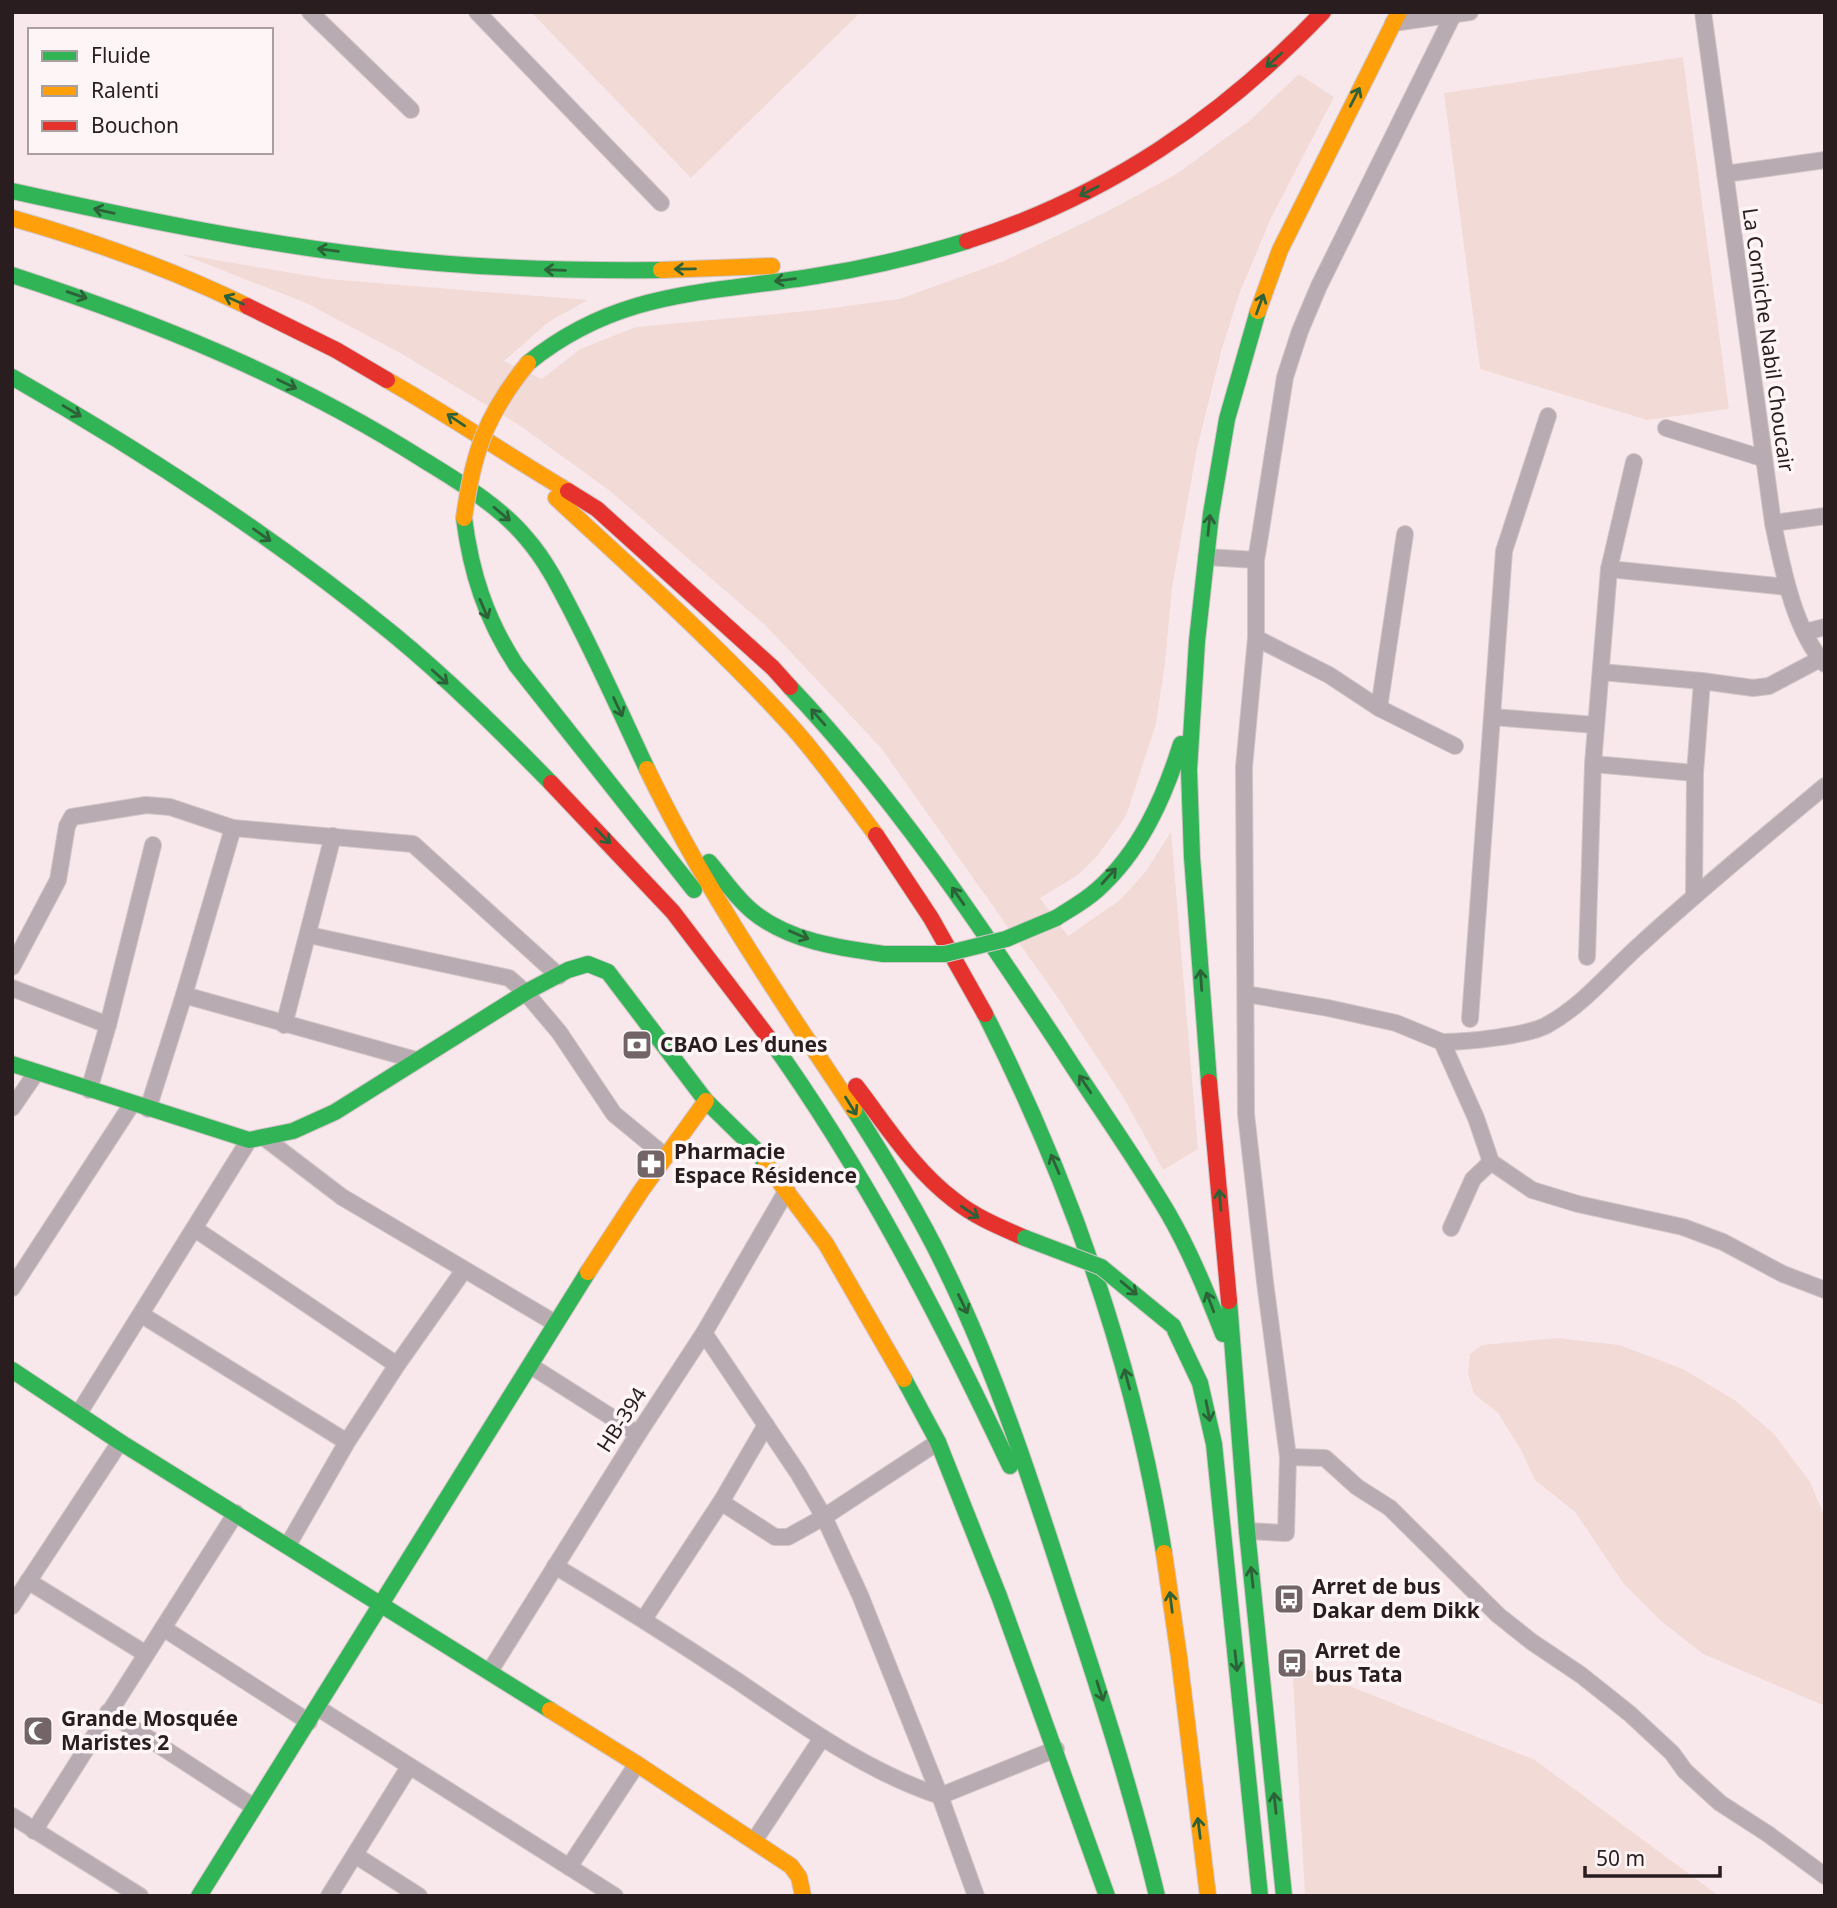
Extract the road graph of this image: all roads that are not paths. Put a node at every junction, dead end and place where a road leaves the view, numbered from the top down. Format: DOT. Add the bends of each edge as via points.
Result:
graph roads {
  1 [pos="310,12"];
  2 [pos="477,12"];
  3 [pos="1323,12"];
  4 [pos="1470,12"];
  5 [pos="1703,12"];
  6 [pos="1453,15"];
  7 [pos="1396,18"];
  8 [pos="411,110"];
  9 [pos="1825,160"];
  10 [pos="1725,174"];
  11 [pos="12,191"];
  12 [pos="662,203"];
  13 [pos="12,218"];
  14 [pos="876,263"];
  15 [pos="12,275"];
  16 [pos="12,377"];
  17 [pos="1548,416"];
  18 [pos="1666,428"];
  19 [pos="512,458"];
  20 [pos="1762,458"];
  21 [pos="1634,462"];
  22 [pos="1825,516"];
  23 [pos="1773,523"];
  24 [pos="1405,534"];
  25 [pos="1206,557"];
  26 [pos="1256,560"];
  27 [pos="1609,569"];
  28 [pos="1787,587"];
  29 [pos="1825,627"];
  30 [pos="1805,632"];
  31 [pos="1256,638"];
  32 [pos="1197,641"];
  33 [pos="1823,661"];
  34 [pos="1601,672"];
  35 [pos="1702,681"];
  36 [pos="1379,708"];
  37 [pos="1492,717"];
  38 [pos="1597,724"];
  39 [pos="1455,746"];
  40 [pos="1593,764"];
  41 [pos="1695,773"];
  42 [pos="654,782"];
  43 [pos="1825,786"];
  44 [pos="233,828"];
  45 [pos="333,836"];
  46 [pos="153,845"];
  47 [pos="686,880"];
  48 [pos="709,889"];
  49 [pos="1694,896"];
  50 [pos="754,914"];
  51 [pos="309,935"];
  52 [pos="1587,957"];
  53 [pos="12,967"];
  54 [pos="760,968"];
  55 [pos="559,976"];
  56 [pos="12,988"];
  57 [pos="526,993"];
  58 [pos="1246,994"];
  59 [pos="184,995"];
  60 [pos="1470,1019"];
  61 [pos="108,1025"];
  62 [pos="284,1025"];
  63 [pos="1442,1042"];
  64 [pos="415,1060"];
  65 [pos="12,1064"];
  66 [pos="36,1073"];
  67 [pos="89,1090"];
  68 [pos="706,1101"];
  69 [pos="132,1104"];
  70 [pos="12,1108"];
  71 [pos="148,1108"];
  72 [pos="266,1139"];
  73 [pos="249,1140"];
  74 [pos="665,1156"];
  75 [pos="1491,1162"];
  76 [pos="787,1190"];
  77 [pos="1451,1228"];
  78 [pos="195,1229"];
  79 [pos="464,1270"];
  80 [pos="12,1288"];
  81 [pos="1825,1290"];
  82 [pos="142,1315"];
  83 [pos="555,1323"];
  84 [pos="704,1333"];
  85 [pos="397,1365"];
  86 [pos="1235,1366"];
  87 [pos="531,1367"];
  88 [pos="12,1370"];
  89 [pos="79,1413"];
  90 [pos="766,1425"];
  91 [pos="638,1434"];
  92 [pos="120,1442"];
  93 [pos="347,1442"];
  94 [pos="938,1442"];
  95 [pos="1289,1458"];
  96 [pos="721,1502"];
  97 [pos="236,1513"];
  98 [pos="824,1517"];
  99 [pos="1247,1531"];
  100 [pos="288,1545"];
  101 [pos="555,1566"];
  102 [pos="28,1581"];
  103 [pos="383,1605"];
  104 [pos="12,1606"];
  105 [pos="644,1619"];
  106 [pos="1079,1626"];
  107 [pos="163,1628"];
  108 [pos="146,1654"];
  109 [pos="490,1671"];
  110 [pos="108,1712"];
  111 [pos="314,1715"];
  112 [pos="822,1738"];
  113 [pos="1056,1749"];
  114 [pos="637,1764"];
  115 [pos="409,1767"];
  116 [pos="940,1796"];
  117 [pos="254,1807"];
  118 [pos="12,1816"];
  119 [pos="34,1831"];
  120 [pos="754,1841"];
  121 [pos="355,1855"];
  122 [pos="569,1867"];
  123 [pos="1825,1876"];
  124 [pos="140,1896"];
  125 [pos="199,1896"];
  126 [pos="329,1896"];
  127 [pos="419,1896"];
  128 [pos="615,1896"];
  129 [pos="803,1896"];
  130 [pos="976,1896"];
  131 [pos="1107,1896"];
  132 [pos="1157,1896"];
  133 [pos="1208,1896"];
  134 [pos="1260,1896"];
  135 [pos="1284,1896"];
  1 -- 8 [label="street"];
  2 -- 12 [label="street"];
  3 -- 14 [label="main road, one-way" via="1225,103 1089,192 945,247"];
  4 -- 6 [label="street"];
  5 -- 10 [label="street, La Corniche Nabil Choucair"];
  6 -- 7 [label="street"];
  6 -- 26 [label="street" via="1300,331 1284,377"];
  25 -- 7 [label="main road, one-way" via="1227,419 1252,326 1280,250"];
  9 -- 10 [label="street"];
  10 -- 20 [label="street, La Corniche Nabil Choucair"];
  14 -- 11 [label="main road, one-way" via="575,271 488,267 239,237"];
  19 -- 13 [label="main road, one-way" via="445,412 296,329 148,262"];
  14 -- 47 [label="main road, one-way, bridge" via="648,302 580,327 527,363 484,425 469,477 464,518 480,599 495,634"];
  15 -- 42 [label="main road, one-way" via="148,321 327,403 489,503 535,546 551,572"];
  16 -- 106 [label="main road, one-way" via="206,496 395,636 518,750 670,909 762,1029 890,1229 974,1390"];
  17 -- 37 [label="street" via="1504,551"];
  18 -- 20 [label="street"];
  86 -- 19 [label="main road, one-way" via="1206,1290 1169,1214 956,892 878,787 773,668 658,563 597,509"];
  133 -- 19 [label="main road, one-way" via="1166,1569 1138,1423 1072,1203 1029,1102 940,934 826,768 714,643"];
  20 -- 23 [label="street, La Corniche Nabil Choucair"];
  21 -- 27 [label="street"];
  22 -- 23 [label="street"];
  23 -- 28 [label="street, La Corniche Nabil Choucair"];
  24 -- 36 [label="street"];
  25 -- 26 [label="street"];
  25 -- 32 [label="main road"];
  26 -- 31 [label="street"];
  27 -- 28 [label="street"];
  27 -- 34 [label="street"];
  28 -- 30 [label="street, La Corniche Nabil Choucair"];
  29 -- 30 [label="street"];
  30 -- 33 [label="street, La Corniche Nabil Choucair"];
  31 -- 36 [label="street" via="1329,675"];
  31 -- 58 [label="street" via="1244,767"];
  50 -- 32 [label="main road, one-way, bridge" via="843,950 884,954 945,954 1006,939 1056,918 1096,890 1154,818 1182,740"];
  86 -- 32 [label="main road, one-way" via="1192,857 1189,770"];
  33 -- 35 [label="street" via="1769,686"];
  34 -- 35 [label="street"];
  34 -- 38 [label="street"];
  35 -- 41 [label="street"];
  36 -- 39 [label="street"];
  37 -- 38 [label="street"];
  37 -- 60 [label="street"];
  38 -- 40 [label="street"];
  40 -- 41 [label="street"];
  40 -- 52 [label="street"];
  41 -- 49 [label="street"];
  42 -- 48 [label="main road"];
  42 -- 50 [label="main road" via="674,817"];
  43 -- 49 [label="street"];
  44 -- 45 [label="street"];
  44 -- 53 [label="street" via="170,807 146,805 72,817 58,880"];
  44 -- 59 [label="street"];
  45 -- 51 [label="street"];
  45 -- 55 [label="street" via="419,847"];
  46 -- 61 [label="street"];
  47 -- 48 [label="main road"];
  47 -- 54 [label="main road"];
  48 -- 50 [label="main road"];
  48 -- 54 [label="main road"];
  49 -- 63 [label="street" via="1580,1004 1544,1027 1471,1042"];
  51 -- 57 [label="street" via="509,978"];
  51 -- 62 [label="street"];
  54 -- 106 [label="main road, one-way" via="921,1222 967,1314 1014,1429"];
  54 -- 134 [label="main road, one-way, bridge" via="951,1198 981,1219 1101,1267 1172,1326 1191,1356 1205,1395 1214,1444"];
  55 -- 57 [label="main road"];
  55 -- 68 [label="main road" via="583,964 598,965 608,972"];
  56 -- 61 [label="street"];
  57 -- 64 [label="main road"];
  57 -- 74 [label="street" via="587,1070 614,1114"];
  58 -- 63 [label="street" via="1395,1023"];
  58 -- 95 [label="street" via="1246,1114"];
  59 -- 62 [label="street"];
  59 -- 71 [label="street"];
  61 -- 67 [label="street"];
  62 -- 64 [label="street"];
  63 -- 75 [label="street"];
  64 -- 72 [label="main road" via="319,1119"];
  65 -- 66 [label="main road"];
  66 -- 67 [label="main road"];
  66 -- 70 [label="street"];
  67 -- 69 [label="main road"];
  68 -- 74 [label="main road"];
  68 -- 76 [label="main road" via="755,1149"];
  69 -- 71 [label="main road"];
  69 -- 80 [label="street"];
  71 -- 73 [label="main road"];
  72 -- 73 [label="main road"];
  72 -- 79 [label="street" via="342,1197"];
  73 -- 78 [label="street"];
  74 -- 83 [label="main road"];
  75 -- 77 [label="street" via="1473,1179"];
  75 -- 81 [label="street" via="1532,1190 1683,1227"];
  76 -- 84 [label="street, HB-394"];
  76 -- 94 [label="main road" via="840,1267"];
  78 -- 82 [label="street"];
  78 -- 85 [label="street"];
  79 -- 83 [label="street"];
  79 -- 85 [label="street"];
  82 -- 89 [label="street"];
  82 -- 93 [label="street"];
  83 -- 87 [label="main road"];
  84 -- 90 [label="street"];
  84 -- 91 [label="street, HB-394"];
  85 -- 93 [label="street"];
  86 -- 99 [label="main road"];
  87 -- 91 [label="street"];
  87 -- 103 [label="main road"];
  88 -- 89 [label="main road"];
  89 -- 92 [label="main road"];
  90 -- 96 [label="street"];
  90 -- 98 [label="street"];
  91 -- 101 [label="street, HB-394"];
  92 -- 97 [label="main road"];
  92 -- 102 [label="street"];
  93 -- 100 [label="street"];
  94 -- 98 [label="street"];
  94 -- 113 [label="main road"];
  95 -- 99 [label="street" via="1286,1533"];
  95 -- 123 [label="street" via="1325,1458 1357,1488 1390,1508 1498,1615 1630,1714 1720,1802"];
  96 -- 98 [label="street" via="775,1536 788,1537"];
  96 -- 105 [label="street"];
  97 -- 100 [label="main road"];
  97 -- 107 [label="street"];
  98 -- 116 [label="street"];
  135 -- 99 [label="main road, one-way"];
  100 -- 103 [label="main road"];
  101 -- 105 [label="street"];
  101 -- 109 [label="street, HB-394"];
  102 -- 104 [label="street"];
  102 -- 108 [label="street"];
  103 -- 109 [label="main road"];
  103 -- 111 [label="main road"];
  105 -- 112 [label="street"];
  106 -- 132 [label="main road, one-way"];
  107 -- 108 [label="street"];
  107 -- 111 [label="street"];
  108 -- 110 [label="street"];
  109 -- 114 [label="main road"];
  110 -- 117 [label="street"];
  110 -- 119 [label="street"];
  111 -- 115 [label="street"];
  111 -- 117 [label="main road"];
  112 -- 116 [label="street" via="900,1781"];
  112 -- 120 [label="street"];
  113 -- 116 [label="street"];
  113 -- 131 [label="main road"];
  114 -- 120 [label="main road"];
  114 -- 122 [label="street"];
  115 -- 121 [label="street"];
  115 -- 122 [label="street"];
  116 -- 130 [label="street"];
  117 -- 125 [label="main road"];
  118 -- 119 [label="street"];
  119 -- 124 [label="street"];
  120 -- 129 [label="main road" via="791,1866"];
  121 -- 126 [label="street"];
  121 -- 127 [label="street"];
  122 -- 128 [label="street"];
}
